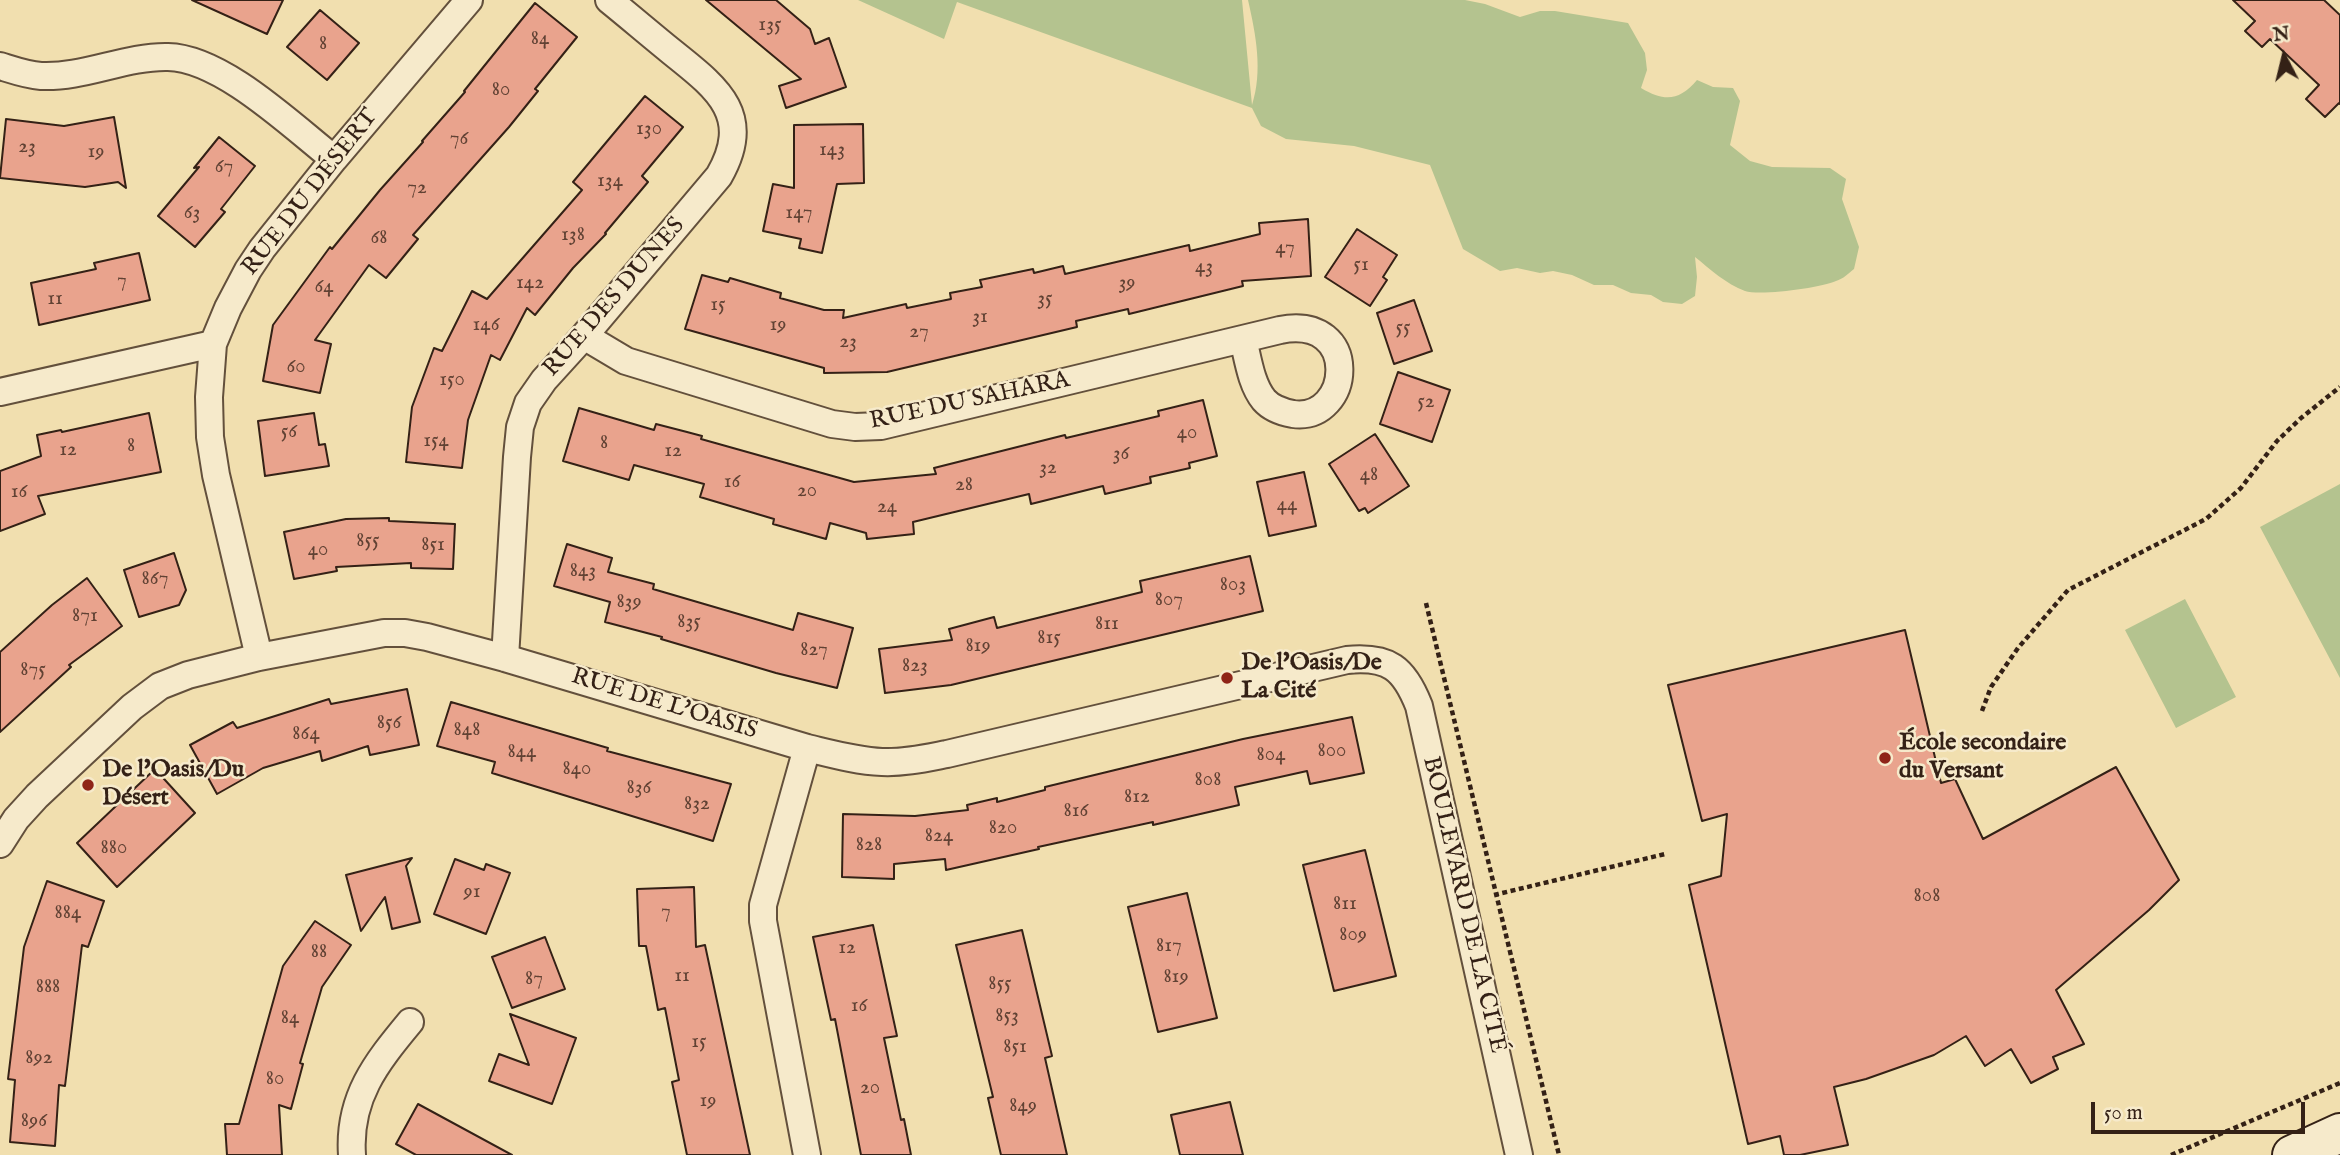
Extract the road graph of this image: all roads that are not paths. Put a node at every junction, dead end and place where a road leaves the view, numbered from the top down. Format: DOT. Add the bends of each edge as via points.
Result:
graph roads {
  1 [pos="469,0"];
  2 [pos="609,0"];
  3 [pos="0,65"];
  4 [pos="334,159"];
  5 [pos="584,336"];
  6 [pos="1242,339"];
  7 [pos="213,344"];
  8 [pos="0,392"];
  9 [pos="259,657"];
  10 [pos="505,657"];
  11 [pos="1391,664"];
  12 [pos="807,748"];
  13 [pos="0,844"];
  14 [pos="410,1022"];
  15 [pos="2340,1133"];
  16 [pos="352,1155"];
  17 [pos="807,1155"];
  18 [pos="1519,1155"];
  19 [pos="2292,1155"];
  1 -- 4 [label="street, RUE DU DÉSERT"];
  2 -- 5 [label="street, RUE DES DUNES" via="713,85 726,104 734,141 719,176"];
  3 -- 4 [label="street" via="41,76 142,59 192,60 235,81"];
  4 -- 7 [label="street, RUE DU DÉSERT" via="248,270"];
  5 -- 6 [label="street, RUE DU SAHARA" via="626,361 855,427 881,426"];
  5 -- 10 [label="street, RUE DES DUNES" via="528,402 520,427"];
  7 -- 8 [label="street"];
  7 -- 9 [label="street, RUE DU DÉSERT" via="210,437"];
  9 -- 10 [label="street, RUE DE L'OASIS" via="395,633"];
  9 -- 13 [label="street, RUE DE L'OASIS" via="175,679 147,694 37,796"];
  10 -- 12 [label="street, RUE DE L'OASIS"];
  11 -- 12 [label="street, RUE DE L'OASIS" via="1364,658 1347,660 911,761 856,760"];
  11 -- 18 [label="street, BOULEVARD DE LA CITÉ" via="1404,676 1419,706"];
  12 -- 17 [label="street" via="763,905"];
  14 -- 16 [label="street" via="362,1088 353,1117"];
  15 -- 19 [label="main road"];
}
